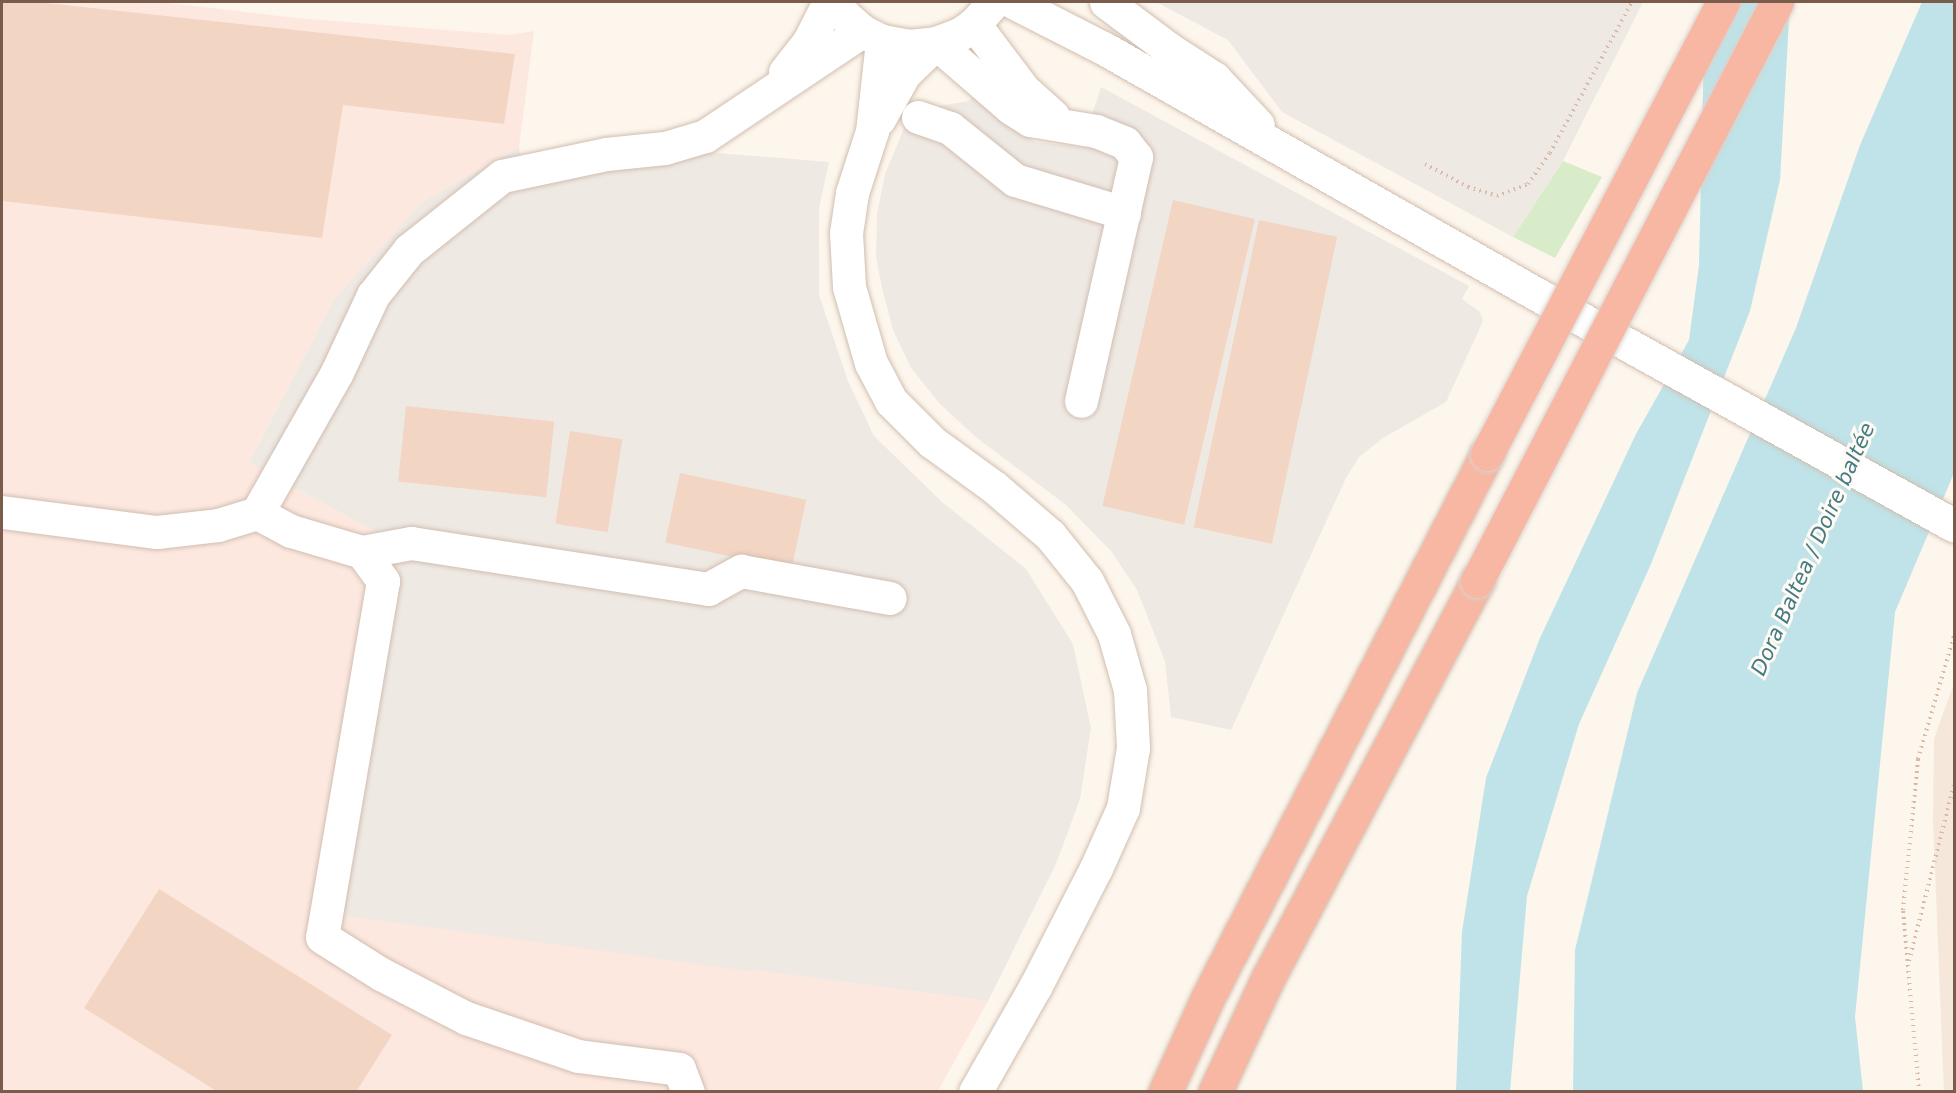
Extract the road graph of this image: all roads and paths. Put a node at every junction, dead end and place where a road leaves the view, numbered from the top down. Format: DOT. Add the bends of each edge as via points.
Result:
graph roads {
  1 [pos="829,2"];
  2 [pos="834,2"];
  3 [pos="1013,2"];
  4 [pos="1106,2"];
  5 [pos="1632,2"];
  6 [pos="1723,2"];
  7 [pos="1777,2"];
  8 [pos="984,13"];
  9 [pos="872,36"];
  10 [pos="936,43"];
  11 [pos="763,99"];
  12 [pos="918,117"];
  13 [pos="1074,129"];
  14 [pos="872,131"];
  15 [pos="1279,148"];
  16 [pos="1425,164"];
  17 [pos="1124,213"];
  18 [pos="1081,401"];
  19 [pos="2,512"];
  20 [pos="256,513"];
  21 [pos="1954,525"];
  22 [pos="362,552"];
  23 [pos="890,598"];
  24 [pos="1954,636"];
  25 [pos="1954,784"];
  26 [pos="1908,964"];
  27 [pos="688,1092"];
  28 [pos="975,1092"];
  29 [pos="1165,1092"];
  30 [pos="1215,1092"];
  31 [pos="1919,1092"];
  1 -- 11 [label="street" via="808,43"];
  2 -- 9 [label="street" via="844,16"];
  3 -- 15 [label="street" via="1105,49"];
  4 -- 15 [label="street" via="1214,78"];
  5 -- 16 [label="path" via="1550,153 1528,184 1497,196 1467,187"];
  6 -- 29 [label="highway, bridge" via="1208,997"];
  7 -- 30 [label="highway, bridge" via="1268,978"];
  8 -- 10 [label="street" via="960,34"];
  8 -- 13 [label="street" via="1024,90 1045,111"];
  9 -- 10 [label="street" via="909,46"];
  9 -- 11 [label="street"];
  9 -- 14 [label="street"];
  10 -- 13 [label="street" via="1030,120"];
  10 -- 14 [label="street" via="904,75"];
  11 -- 20 [label="street" via="705,136 665,148 606,154 502,176 409,250 373,295 336,372"];
  12 -- 17 [label="street" via="950,128 1015,180"];
  13 -- 17 [label="street" via="1096,131 1125,143 1136,157"];
  14 -- 28 [label="street" via="852,193 846,233 849,287 871,363 891,401 932,442 994,486 1050,535 1087,581 1108,623 1130,690 1133,748 1123,808 1055,947"];
  15 -- 21 [label="street, bridge"];
  17 -- 18 [label="street"];
  19 -- 20 [label="street" via="157,532 218,525"];
  20 -- 22 [label="street" via="291,531"];
  22 -- 23 [label="street" via="411,543 708,589 741,571"];
  22 -- 27 [label="street" via="383,581 322,937 381,974 466,1018 578,1056 679,1069"];
  24 -- 26 [label="path" via="1918,759 1903,910"];
  25 -- 26 [label="path"];
  26 -- 31 [label="path"];
}
